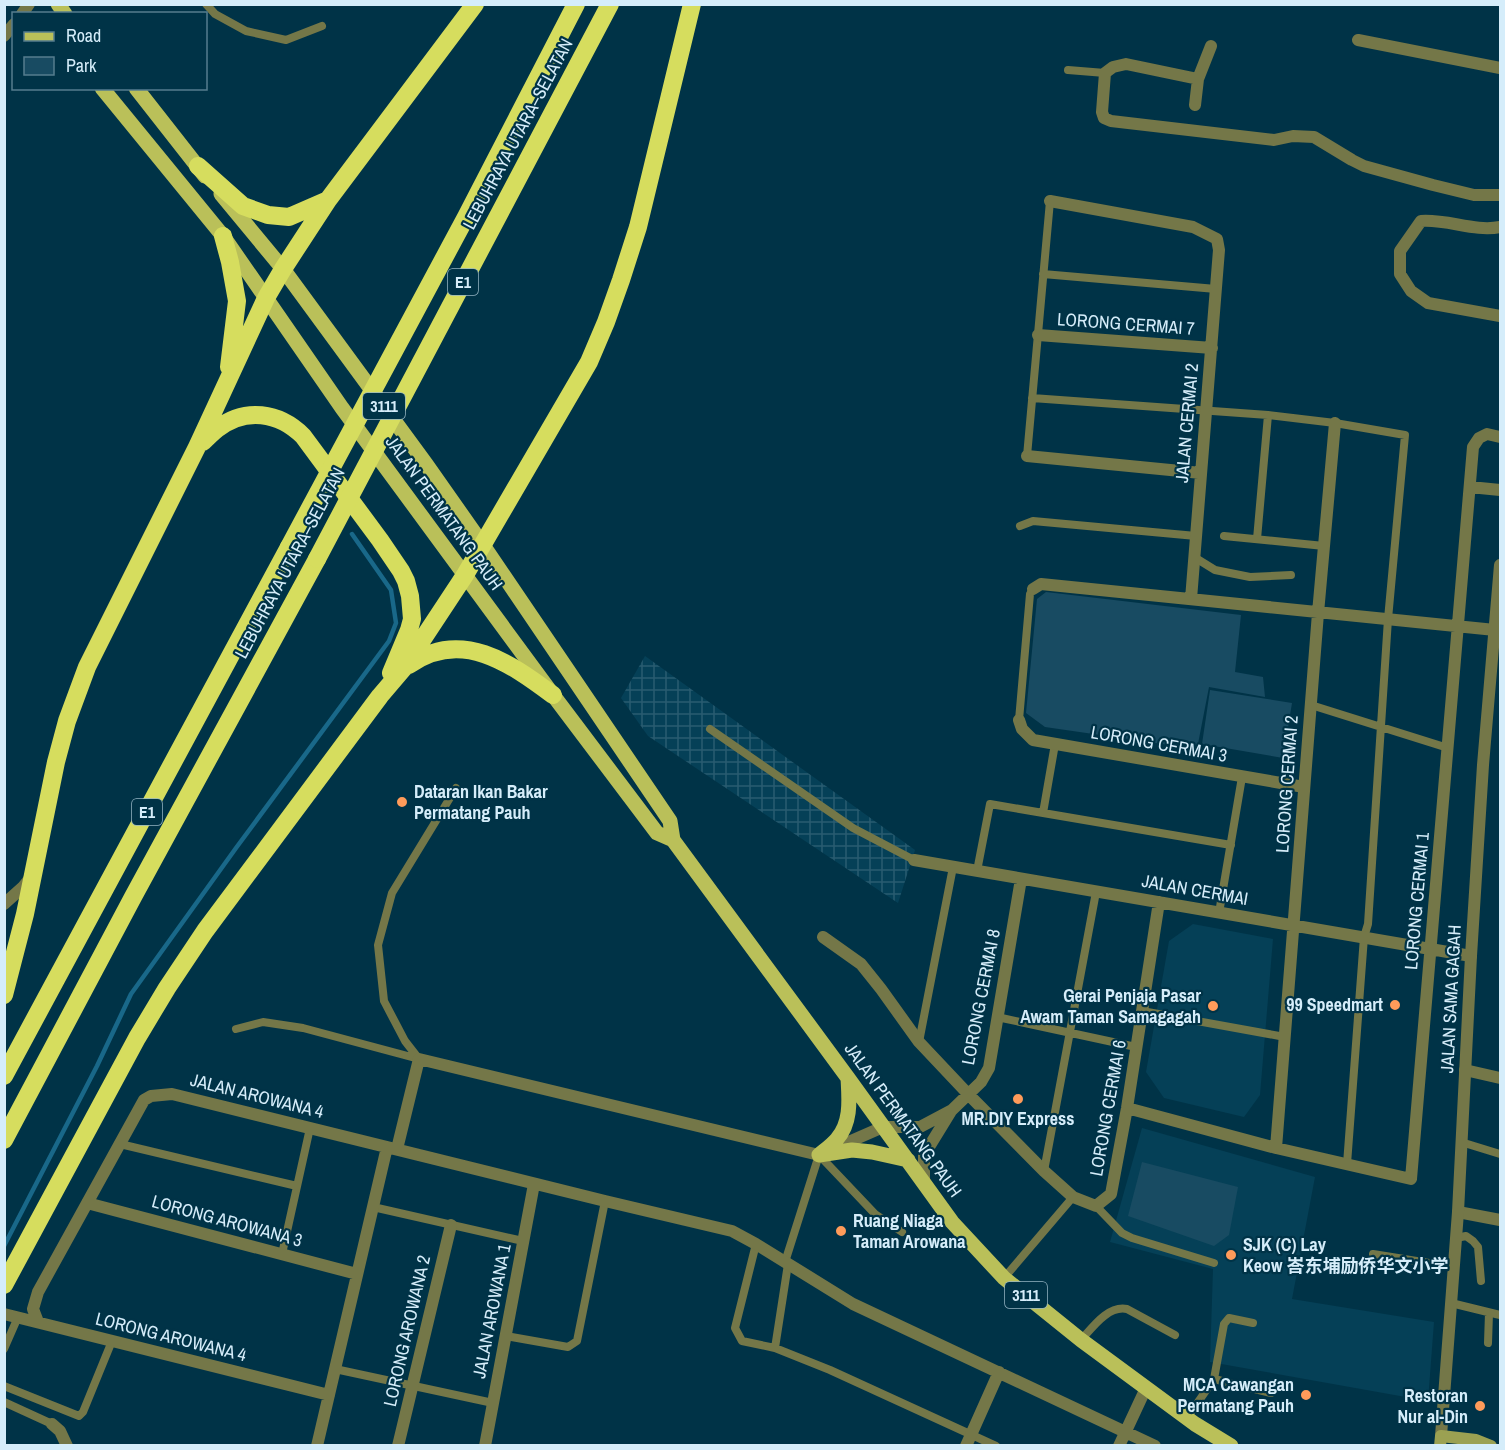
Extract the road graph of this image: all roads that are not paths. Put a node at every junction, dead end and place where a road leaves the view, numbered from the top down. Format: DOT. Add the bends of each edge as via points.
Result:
graph roads {
  1 [pos="206,4"];
  2 [pos="475,4"];
  3 [pos="576,4"];
  4 [pos="610,4"];
  5 [pos="692,4"];
  6 [pos="322,26"];
  7 [pos="1358,40"];
  8 [pos="1210,46"];
  9 [pos="1500,68"];
  10 [pos="1068,70"];
  11 [pos="1105,73"];
  12 [pos="1198,79"];
  13 [pos="104,90"];
  14 [pos="138,90"];
  15 [pos="1195,105"];
  16 [pos="198,166"];
  17 [pos="1500,195"];
  18 [pos="328,200"];
  19 [pos="1050,201"];
  20 [pos="1500,227"];
  21 [pos="223,236"];
  22 [pos="283,269"];
  23 [pos="1043,274"];
  24 [pos="1216,289"];
  25 [pos="266,298"];
  26 [pos="1500,316"];
  27 [pos="1038,336"];
  28 [pos="1212,348"];
  29 [pos="227,380"];
  30 [pos="1032,398"];
  31 [pos="1206,411"];
  32 [pos="1268,415"];
  33 [pos="1335,423"];
  34 [pos="1500,437"];
  35 [pos="197,447"];
  36 [pos="1027,456"];
  37 [pos="1201,473"];
  38 [pos="1470,487"];
  39 [pos="1500,489"];
  40 [pos="1020,526"];
  41 [pos="1196,536"];
  42 [pos="1224,536"];
  43 [pos="1257,539"];
  44 [pos="483,544"];
  45 [pos="1324,546"];
  46 [pos="1194,558"];
  47 [pos="1500,565"];
  48 [pos="465,575"];
  49 [pos="1291,575"];
  50 [pos="1033,589"];
  51 [pos="1191,599"];
  52 [pos="1498,609"];
  53 [pos="1318,612"];
  54 [pos="1388,620"];
  55 [pos="1458,627"];
  56 [pos="1495,630"];
  57 [pos="403,669"];
  58 [pos="553,695"];
  59 [pos="380,696"];
  60 [pos="1311,705"];
  61 [pos="1019,720"];
  62 [pos="1381,728"];
  63 [pos="710,729"];
  64 [pos="1054,744"];
  65 [pos="1448,748"];
  66 [pos="1242,777"];
  67 [pos="1304,787"];
  68 [pos="456,788"];
  69 [pos="1043,813"];
  70 [pos="673,840"];
  71 [pos="1231,845"];
  72 [pos="914,861"];
  73 [pos="953,867"];
  74 [pos="977,871"];
  75 [pos="32,876"];
  76 [pos="1022,879"];
  77 [pos="1096,892"];
  78 [pos="1159,902"];
  79 [pos="4,904"];
  80 [pos="1219,913"];
  81 [pos="1294,925"];
  82 [pos="823,937"];
  83 [pos="1364,937"];
  84 [pos="1431,949"];
  85 [pos="1471,956"];
  86 [pos="4,995"];
  87 [pos="1142,1011"];
  88 [pos="997,1017"];
  89 [pos="236,1029"];
  90 [pos="1070,1033"];
  91 [pos="1285,1037"];
  92 [pos="919,1042"];
  93 [pos="1137,1047"];
  94 [pos="419,1059"];
  95 [pos="1465,1070"];
  96 [pos="4,1076"];
  97 [pos="848,1078"];
  98 [pos="1500,1078"];
  99 [pos="969,1095"];
  100 [pos="1127,1108"];
  101 [pos="952,1110"];
  102 [pos="883,1126"];
  103 [pos="310,1128"];
  104 [pos="4,1140"];
  105 [pos="1461,1142"];
  106 [pos="120,1144"];
  107 [pos="392,1148"];
  108 [pos="1276,1148"];
  109 [pos="1500,1154"];
  110 [pos="819,1155"];
  111 [pos="908,1160"];
  112 [pos="1347,1164"];
  113 [pos="1044,1171"];
  114 [pos="924,1183"];
  115 [pos="534,1184"];
  116 [pos="297,1186"];
  117 [pos="1073,1197"];
  118 [pos="605,1201"];
  119 [pos="87,1203"];
  120 [pos="1096,1206"];
  121 [pos="373,1207"];
  122 [pos="1458,1212"];
  123 [pos="1500,1220"];
  124 [pos="451,1225"];
  125 [pos="902,1232"];
  126 [pos="1456,1238"];
  127 [pos="523,1241"];
  128 [pos="756,1244"];
  129 [pos="282,1254"];
  130 [pos="1373,1254"];
  131 [pos="786,1263"];
  132 [pos="1214,1263"];
  133 [pos="1454,1267"];
  134 [pos="357,1274"];
  135 [pos="1004,1278"];
  136 [pos="1481,1281"];
  137 [pos="4,1285"];
  138 [pos="1451,1302"];
  139 [pos="1489,1313"];
  140 [pos="4,1314"];
  141 [pos="1500,1315"];
  142 [pos="18,1317"];
  143 [pos="38,1322"];
  144 [pos="1253,1323"];
  145 [pos="1175,1335"];
  146 [pos="506,1336"];
  147 [pos="1081,1340"];
  148 [pos="112,1341"];
  149 [pos="1488,1343"];
  150 [pos="775,1348"];
  151 [pos="4,1349"];
  152 [pos="335,1369"];
  153 [pos="999,1372"];
  154 [pos="1214,1379"];
  155 [pos="4,1386"];
  156 [pos="413,1386"];
  157 [pos="1146,1388"];
  158 [pos="1271,1393"];
  159 [pos="329,1395"];
  160 [pos="4,1402"];
  161 [pos="493,1403"];
  162 [pos="1191,1422"];
  163 [pos="52,1424"];
  164 [pos="1125,1432"];
  165 [pos="968,1440"];
  166 [pos="1440,1441"];
  167 [pos="67,1446"];
  168 [pos="317,1446"];
  169 [pos="398,1446"];
  170 [pos="485,1446"];
  171 [pos="996,1446"];
  172 [pos="1119,1446"];
  173 [pos="1155,1446"];
  174 [pos="1223,1446"];
  175 [pos="1231,1446"];
  176 [pos="1491,1446"];
  1 -- 6 [label="lane" via="215,14 246,31 286,40"];
  2 -- 18 [label="highway"];
  3 -- 96 [label="highway, LEBUHRAYA UTARA–SELATAN / E1, bridge" via="466,217"];
  4 -- 104 [label="highway, LEBUHRAYA UTARA–SELATAN / E1, bridge"];
  5 -- 44 [label="highway" via="638,227 606,322 589,362"];
  7 -- 9 [label="street"];
  8 -- 12 [label="street"];
  10 -- 11 [label="lane"];
  11 -- 12 [label="street" via="1126,64"];
  11 -- 17 [label="street" via="1102,112 1111,121 1274,140 1314,137 1364,166 1474,195"];
  12 -- 15 [label="street"];
  13 -- 21 [label="main road, JALAN PERMATANG PAUH / 3111"];
  14 -- 16 [label="main road, JALAN PERMATANG PAUH / 3111"];
  16 -- 18 [label="highway" via="243,206 268,215 289,217"];
  16 -- 22 [label="main road, JALAN PERMATANG PAUH / 3111"];
  18 -- 22 [label="highway"];
  19 -- 23 [label="lane"];
  19 -- 24 [label="street, JALAN CERMAI 2" via="1193,227 1217,239 1220,250"];
  20 -- 26 [label="street" via="1421,221 1400,250 1400,274 1411,291 1428,303"];
  21 -- 25 [label="main road, JALAN PERMATANG PAUH / 3111"];
  21 -- 29 [label="highway" via="237,301"];
  22 -- 25 [label="highway"];
  22 -- 44 [label="main road, JALAN PERMATANG PAUH / 3111"];
  23 -- 24 [label="lane"];
  23 -- 27 [label="lane"];
  24 -- 28 [label="street, JALAN CERMAI 2"];
  25 -- 29 [label="highway"];
  25 -- 48 [label="main road, JALAN PERMATANG PAUH / 3111"];
  27 -- 28 [label="street, LORONG CERMAI 7"];
  27 -- 30 [label="lane"];
  28 -- 31 [label="street, JALAN CERMAI 2"];
  29 -- 35 [label="highway"];
  30 -- 31 [label="lane"];
  30 -- 36 [label="lane"];
  31 -- 32 [label="lane"];
  31 -- 37 [label="street, JALAN CERMAI 2"];
  32 -- 33 [label="lane"];
  32 -- 43 [label="lane"];
  33 -- 45 [label="street, LORONG CERMAI 2"];
  33 -- 54 [label="lane" via="1405,435"];
  34 -- 38 [label="street, LORONG CERMAI 1" via="1487,434 1473,447"];
  35 -- 59 [label="highway" via="218,428 245,416 283,420 303,436 341,486 401,571 410,596 409,630"];
  35 -- 75 [label="highway" via="78,690 56,762"];
  36 -- 37 [label="street"];
  37 -- 41 [label="street, JALAN CERMAI 2"];
  38 -- 39 [label="street"];
  38 -- 55 [label="street, LORONG CERMAI 1"];
  40 -- 41 [label="lane" via="1033,521"];
  41 -- 46 [label="street, JALAN CERMAI 2"];
  42 -- 43 [label="lane"];
  43 -- 45 [label="lane"];
  44 -- 48 [label="highway"];
  44 -- 70 [label="main road, JALAN PERMATANG PAUH / 3111" via="670,821"];
  45 -- 53 [label="street, LORONG CERMAI 2"];
  46 -- 49 [label="lane" via="1215,570 1250,577"];
  46 -- 51 [label="street, JALAN CERMAI 2"];
  47 -- 52 [label="street, JALAN SAMA GAGAH"];
  48 -- 57 [label="highway"];
  48 -- 58 [label="main road, JALAN PERMATANG PAUH / 3111"];
  50 -- 51 [label="street" via="1041,584"];
  50 -- 61 [label="lane"];
  51 -- 53 [label="street"];
  52 -- 56 [label="street, JALAN SAMA GAGAH"];
  53 -- 54 [label="street"];
  53 -- 60 [label="street, LORONG CERMAI 2"];
  54 -- 55 [label="street"];
  54 -- 62 [label="lane"];
  55 -- 56 [label="street"];
  55 -- 65 [label="street, LORONG CERMAI 1"];
  56 -- 85 [label="street, JALAN SAMA GAGAH"];
  57 -- 58 [label="highway" via="432,652 468,649 520,671"];
  57 -- 59 [label="highway"];
  58 -- 70 [label="main road, JALAN PERMATANG PAUH / 3111" via="657,833"];
  59 -- 137 [label="highway" via="167,988"];
  60 -- 62 [label="lane"];
  60 -- 67 [label="street, LORONG CERMAI 2"];
  61 -- 64 [label="street, LORONG CERMAI 3" via="1033,740"];
  62 -- 65 [label="lane"];
  62 -- 83 [label="lane"];
  63 -- 72 [label="lane" via="852,828"];
  64 -- 66 [label="street, LORONG CERMAI 3"];
  64 -- 69 [label="lane"];
  65 -- 84 [label="street, LORONG CERMAI 1"];
  66 -- 67 [label="street, LORONG CERMAI 3"];
  66 -- 71 [label="lane"];
  67 -- 81 [label="street, LORONG CERMAI 2"];
  68 -- 94 [label="lane" via="392,893 378,945 384,1001"];
  69 -- 71 [label="lane"];
  69 -- 74 [label="lane" via="990,804"];
  70 -- 97 [label="main road, JALAN PERMATANG PAUH / 3111"];
  71 -- 80 [label="lane"];
  72 -- 73 [label="street, JALAN CERMAI"];
  73 -- 74 [label="street, JALAN CERMAI"];
  73 -- 92 [label="lane"];
  74 -- 76 [label="street, JALAN CERMAI"];
  75 -- 79 [label="street"];
  75 -- 86 [label="highway"];
  76 -- 77 [label="street, JALAN CERMAI"];
  76 -- 88 [label="street, LORONG CERMAI 8"];
  77 -- 78 [label="street, JALAN CERMAI"];
  77 -- 90 [label="lane"];
  78 -- 80 [label="street, JALAN CERMAI"];
  78 -- 87 [label="street, LORONG CERMAI 6"];
  80 -- 81 [label="street, JALAN CERMAI"];
  81 -- 83 [label="street, JALAN CERMAI"];
  81 -- 91 [label="street, LORONG CERMAI 2"];
  82 -- 92 [label="street" via="861,964"];
  83 -- 84 [label="street, JALAN CERMAI"];
  83 -- 112 [label="lane"];
  84 -- 85 [label="street, JALAN CERMAI"];
  84 -- 112 [label="street, LORONG CERMAI 1" via="1411,1179"];
  85 -- 95 [label="street, JALAN SAMA GAGAH"];
  87 -- 91 [label="lane"];
  87 -- 93 [label="street, LORONG CERMAI 6"];
  88 -- 90 [label="lane"];
  88 -- 99 [label="street, LORONG CERMAI 8" via="988,1068"];
  89 -- 94 [label="lane" via="263,1022"];
  90 -- 93 [label="lane"];
  90 -- 113 [label="lane"];
  91 -- 108 [label="street, LORONG CERMAI 2"];
  92 -- 99 [label="street"];
  93 -- 100 [label="street, LORONG CERMAI 6"];
  94 -- 107 [label="street"];
  94 -- 110 [label="street"];
  95 -- 98 [label="street"];
  95 -- 105 [label="street, JALAN SAMA GAGAH"];
  97 -- 102 [label="main road, JALAN PERMATANG PAUH / 3111"];
  97 -- 110 [label="main road" via="846,1122 839,1137"];
  99 -- 101 [label="street, LORONG CERMAI 8"];
  99 -- 113 [label="street"];
  100 -- 108 [label="street"];
  100 -- 120 [label="street, LORONG CERMAI 6" via="1111,1194"];
  101 -- 102 [label="street, LORONG CERMAI 8" via="920,1127"];
  101 -- 114 [label="street, LORONG CERMAI 8" via="924,1155"];
  102 -- 110 [label="street"];
  102 -- 111 [label="main road, JALAN PERMATANG PAUH / 3111"];
  103 -- 106 [label="street, JALAN AROWANA 4" via="172,1094 144,1100"];
  103 -- 107 [label="street, JALAN AROWANA 4"];
  103 -- 116 [label="lane"];
  105 -- 109 [label="lane"];
  105 -- 122 [label="street, JALAN SAMA GAGAH"];
  106 -- 116 [label="lane"];
  106 -- 119 [label="street, JALAN AROWANA 4"];
  107 -- 115 [label="street, JALAN AROWANA 4"];
  107 -- 121 [label="street"];
  108 -- 112 [label="street"];
  110 -- 111 [label="main road" via="852,1150"];
  110 -- 125 [label="lane" via="875,1214"];
  110 -- 131 [label="lane"];
  111 -- 114 [label="main road, JALAN PERMATANG PAUH / 3111"];
  113 -- 117 [label="street"];
  114 -- 135 [label="main road, JALAN PERMATANG PAUH / 3111" via="952,1222"];
  115 -- 118 [label="street, JALAN AROWANA 4"];
  115 -- 127 [label="street, JALAN AROWANA 1"];
  116 -- 129 [label="lane"];
  117 -- 120 [label="street"];
  117 -- 135 [label="lane"];
  118 -- 128 [label="street" via="716,1226"];
  118 -- 146 [label="lane" via="577,1341 568,1347"];
  119 -- 129 [label="street, LORONG AROWANA 3"];
  119 -- 143 [label="street, JALAN AROWANA 4" via="38,1292 33,1309"];
  120 -- 132 [label="lane" via="1132,1238"];
  121 -- 124 [label="lane"];
  121 -- 134 [label="street"];
  122 -- 123 [label="street"];
  122 -- 126 [label="street, JALAN SAMA GAGAH"];
  124 -- 127 [label="lane"];
  124 -- 156 [label="street, LORONG AROWANA 2"];
  126 -- 133 [label="street, JALAN SAMA GAGAH"];
  126 -- 136 [label="lane" via="1466,1236 1478,1247"];
  127 -- 146 [label="street, JALAN AROWANA 1"];
  128 -- 131 [label="street"];
  128 -- 150 [label="lane" via="735,1328 742,1341"];
  129 -- 134 [label="street, LORONG AROWANA 3"];
  130 -- 133 [label="lane"];
  131 -- 150 [label="lane"];
  131 -- 153 [label="street" via="853,1304"];
  133 -- 138 [label="street, JALAN SAMA GAGAH"];
  134 -- 152 [label="street"];
  135 -- 147 [label="main road, JALAN PERMATANG PAUH / 3111"];
  138 -- 139 [label="lane"];
  138 -- 166 [label="street, JALAN SAMA GAGAH"];
  139 -- 141 [label="lane"];
  139 -- 149 [label="lane"];
  140 -- 142 [label="street, LORONG AROWANA 4"];
  142 -- 143 [label="street, LORONG AROWANA 4"];
  142 -- 151 [label="lane"];
  143 -- 148 [label="street, LORONG AROWANA 4"];
  144 -- 154 [label="lane" via="1229,1318 1224,1324"];
  145 -- 147 [label="lane" via="1120,1308 1102,1318"];
  146 -- 161 [label="street, JALAN AROWANA 1"];
  147 -- 157 [label="main road, JALAN PERMATANG PAUH / 3111"];
  148 -- 155 [label="lane" via="79,1416"];
  148 -- 159 [label="street, LORONG AROWANA 4"];
  150 -- 165 [label="lane" via="830,1370"];
  152 -- 156 [label="lane"];
  152 -- 159 [label="street"];
  153 -- 164 [label="street"];
  153 -- 165 [label="street"];
  154 -- 158 [label="lane"];
  154 -- 162 [label="lane"];
  156 -- 161 [label="lane"];
  156 -- 169 [label="street, LORONG AROWANA 2"];
  157 -- 162 [label="main road, JALAN PERMATANG PAUH / 3111"];
  157 -- 164 [label="street"];
  159 -- 168 [label="street"];
  160 -- 163 [label="lane"];
  161 -- 170 [label="street, JALAN AROWANA 1"];
  162 -- 174 [label="main road"];
  162 -- 175 [label="main road, JALAN PERMATANG PAUH / 3111"];
  163 -- 167 [label="street"];
  164 -- 172 [label="street"];
  164 -- 173 [label="street"];
  165 -- 171 [label="lane"];
  166 -- 176 [label="main road" via="1476,1440"];
}
